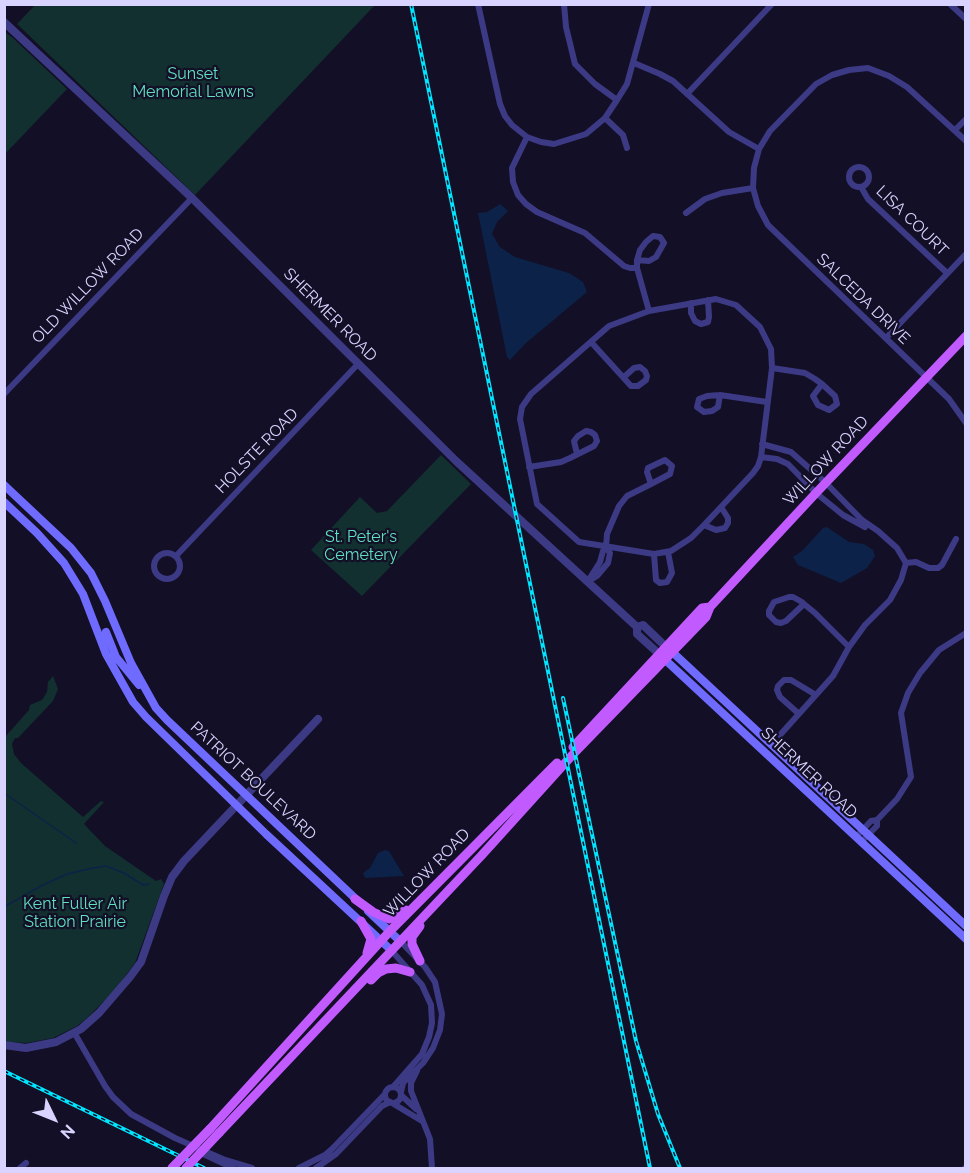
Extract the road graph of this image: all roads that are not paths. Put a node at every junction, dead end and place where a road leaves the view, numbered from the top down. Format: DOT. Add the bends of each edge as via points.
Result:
graph roads {
  1 [pos="478,4"];
  2 [pos="564,4"];
  3 [pos="649,4"];
  4 [pos="772,4"];
  5 [pos="950,4"];
  6 [pos="966,20"];
  7 [pos="4,22"];
  8 [pos="634,63"];
  9 [pos="687,94"];
  10 [pos="617,100"];
  11 [pos="605,118"];
  12 [pos="966,119"];
  13 [pos="955,130"];
  14 [pos="527,137"];
  15 [pos="966,141"];
  16 [pos="627,148"];
  17 [pos="759,149"];
  18 [pos="861,187"];
  19 [pos="753,188"];
  20 [pos="192,198"];
  21 [pos="686,213"];
  22 [pos="966,254"];
  23 [pos="637,260"];
  24 [pos="637,268"];
  25 [pos="947,273"];
  26 [pos="708,300"];
  27 [pos="691,303"];
  28 [pos="649,311"];
  29 [pos="966,336"];
  30 [pos="886,338"];
  31 [pos="591,342"];
  32 [pos="358,364"];
  33 [pos="772,368"];
  34 [pos="624,377"];
  35 [pos="925,378"];
  36 [pos="822,384"];
  37 [pos="4,394"];
  38 [pos="720,395"];
  39 [pos="766,402"];
  40 [pos="966,423"];
  41 [pos="762,444"];
  42 [pos="577,454"];
  43 [pos="761,457"];
  44 [pos="529,467"];
  45 [pos="825,483"];
  46 [pos="651,484"];
  47 [pos="4,485"];
  48 [pos="816,493"];
  49 [pos="4,502"];
  50 [pos="721,507"];
  51 [pos="852,511"];
  52 [pos="847,517"];
  53 [pos="704,525"];
  54 [pos="872,527"];
  55 [pos="956,539"];
  56 [pos="606,548"];
  57 [pos="668,552"];
  58 [pos="654,554"];
  59 [pos="176,556"];
  60 [pos="906,563"];
  61 [pos="587,582"];
  62 [pos="804,604"];
  63 [pos="113,620"];
  64 [pos="966,633"];
  65 [pos="103,634"];
  66 [pos="849,646"];
  67 [pos="665,653"];
  68 [pos="816,695"];
  69 [pos="149,697"];
  70 [pos="799,714"];
  71 [pos="318,719"];
  72 [pos="780,735"];
  73 [pos="246,795"];
  74 [pos="236,805"];
  75 [pos="862,836"];
  76 [pos="477,842"];
  77 [pos="481,856"];
  78 [pos="355,899"];
  79 [pos="360,921"];
  80 [pos="966,926"];
  81 [pos="390,931"];
  82 [pos="965,937"];
  83 [pos="381,941"];
  84 [pos="400,941"];
  85 [pos="391,950"];
  86 [pos="420,961"];
  87 [pos="360,965"];
  88 [pos="410,972"];
  89 [pos="335,1010"];
  90 [pos="75,1034"];
  91 [pos="4,1046"];
  92 [pos="423,1064"];
  93 [pos="393,1087"];
  94 [pos="401,1093"];
  95 [pos="385,1095"];
  96 [pos="391,1102"];
  97 [pos="422,1117"];
  98 [pos="175,1138"];
  99 [pos="26,1163"];
  100 [pos="20,1168"];
  101 [pos="172,1168"];
  102 [pos="186,1168"];
  103 [pos="233,1168"];
  104 [pos="252,1168"];
  105 [pos="299,1168"];
  106 [pos="316,1168"];
  107 [pos="432,1168"];
  1 -- 14 [label="street" via="500,104 512,125"];
  2 -- 10 [label="street" via="575,63"];
  3 -- 8 [label="street"];
  4 -- 9 [label="street"];
  5 -- 6 [label="street"];
  7 -- 20 [label="street, SHERMER ROAD"];
  8 -- 9 [label="street" via="660,74"];
  8 -- 10 [label="street"];
  9 -- 17 [label="street" via="729,132"];
  10 -- 11 [label="street"];
  11 -- 14 [label="street" via="586,134 554,144"];
  11 -- 16 [label="street" via="623,135"];
  12 -- 13 [label="street"];
  13 -- 15 [label="street"];
  13 -- 17 [label="street" via="908,87 889,76 859,69 832,75 816,84 770,131"];
  14 -- 24 [label="street" via="512,168 518,195 537,212 585,233 624,266"];
  17 -- 19 [label="street"];
  18 -- 25 [label="street, LISA COURT" via="868,199"];
  19 -- 21 [label="street" via="705,199"];
  19 -- 30 [label="street, SALCEDA DRIVE" via="768,225"];
  20 -- 32 [label="street, SHERMER ROAD"];
  20 -- 37 [label="street, OLD WILLOW ROAD"];
  22 -- 25 [label="street"];
  23 -- 23 [label="street" via="646,242 653,236 660,237 664,243 656,257"];
  23 -- 24 [label="street"];
  24 -- 28 [label="street"];
  25 -- 30 [label="street"];
  26 -- 27 [label="street"];
  26 -- 27 [label="street" via="708,322 701,324 695,321"];
  26 -- 33 [label="street" via="736,305 760,327 771,349"];
  27 -- 28 [label="street"];
  28 -- 31 [label="street" via="609,326"];
  29 -- 35 [label="main road, WILLOW ROAD"];
  30 -- 35 [label="street, SALCEDA DRIVE"];
  31 -- 34 [label="street"];
  31 -- 44 [label="street" via="531,394 522,407 520,419"];
  32 -- 59 [label="street, HOLSTE ROAD"];
  32 -- 61 [label="street, SHERMER ROAD"];
  33 -- 36 [label="street" via="805,373"];
  33 -- 39 [label="street"];
  35 -- 40 [label="street, SALCEDA DRIVE" via="949,399"];
  35 -- 45 [label="main road, WILLOW ROAD"];
  38 -- 39 [label="street"];
  39 -- 41 [label="street"];
  41 -- 43 [label="street"];
  41 -- 45 [label="street" via="791,452"];
  42 -- 44 [label="street" via="561,462"];
  43 -- 48 [label="street" via="788,464"];
  43 -- 50 [label="street" via="753,474"];
  44 -- 56 [label="street" via="537,504 579,542"];
  45 -- 48 [label="main road, WILLOW ROAD"];
  45 -- 51 [label="street"];
  46 -- 56 [label="street" via="627,496 619,506 607,534"];
  47 -- 63 [label="main road, PATRIOT BOULEVARD" via="81,560 99,587"];
  48 -- 52 [label="street"];
  48 -- 67 [label="main road, WILLOW ROAD" via="710,607 706,617"];
  49 -- 65 [label="main road, PATRIOT BOULEVARD" via="64,563"];
  50 -- 53 [label="street"];
  50 -- 53 [label="street" via="728,518 725,528 716,530"];
  51 -- 52 [label="street"];
  51 -- 54 [label="street"];
  52 -- 54 [label="street"];
  53 -- 57 [label="street"];
  54 -- 60 [label="street" via="897,548"];
  55 -- 60 [label="street" via="938,568"];
  56 -- 58 [label="street"];
  56 -- 61 [label="street"];
  57 -- 58 [label="street"];
  57 -- 58 [label="street" via="672,573 667,582 660,583 656,580"];
  59 -- 59 [label="street, HOLSTE ROAD" via="168,553 157,557 154,565 159,576 171,578 177,573 180,565"];
  60 -- 66 [label="street" via="890,600"];
  61 -- 67 [label="street, SHERMER ROAD" via="637,627 643,625"];
  62 -- 62 [label="street" via="793,597 778,600 769,615 781,623"];
  62 -- 66 [label="street"];
  63 -- 65 [label="main road"];
  63 -- 69 [label="main road, PATRIOT BOULEVARD"];
  64 -- 75 [label="street" via="939,650 908,693 901,713 911,777 876,826"];
  65 -- 69 [label="main road" via="116,657"];
  65 -- 74 [label="main road, PATRIOT BOULEVARD" via="106,654 133,702"];
  66 -- 68 [label="street" via="833,676"];
  67 -- 75 [label="main road, SHERMER ROAD"];
  67 -- 76 [label="main road, WILLOW ROAD"];
  67 -- 77 [label="main road, WILLOW ROAD"];
  68 -- 70 [label="street"];
  68 -- 70 [label="street" via="791,680 778,686 780,697"];
  69 -- 73 [label="main road, PATRIOT BOULEVARD" via="166,720"];
  70 -- 72 [label="street"];
  71 -- 73 [label="street"];
  73 -- 74 [label="street"];
  73 -- 78 [label="main road, PATRIOT BOULEVARD"];
  74 -- 79 [label="main road, PATRIOT BOULEVARD"];
  74 -- 90 [label="street" via="172,878 141,962"];
  75 -- 80 [label="main road, SHERMER ROAD"];
  75 -- 82 [label="main road, SHERMER ROAD"];
  76 -- 78 [label="main road" via="394,918 379,916"];
  76 -- 81 [label="main road, WILLOW ROAD"];
  77 -- 84 [label="main road, WILLOW ROAD"];
  77 -- 86 [label="main road" via="416,931 412,944"];
  78 -- 81 [label="main road, PATRIOT BOULEVARD"];
  79 -- 83 [label="main road, PATRIOT BOULEVARD"];
  79 -- 87 [label="main road" via="372,939"];
  81 -- 83 [label="main road, WILLOW ROAD"];
  81 -- 84 [label="main road, PATRIOT BOULEVARD"];
  83 -- 85 [label="main road, PATRIOT BOULEVARD"];
  83 -- 87 [label="main road, WILLOW ROAD"];
  84 -- 85 [label="main road, WILLOW ROAD"];
  84 -- 86 [label="street, PATRIOT BOULEVARD"];
  85 -- 88 [label="street, PATRIOT BOULEVARD"];
  85 -- 89 [label="main road, WILLOW ROAD"];
  86 -- 92 [label="street, PATRIOT BOULEVARD" via="435,982 442,1014 437,1041"];
  87 -- 101 [label="main road, WILLOW ROAD, bridge"];
  88 -- 89 [label="main road" via="396,968 378,973 350,1003"];
  88 -- 93 [label="street, PATRIOT BOULEVARD" via="422,985 431,1005 432,1023 423,1054"];
  89 -- 102 [label="main road, WILLOW ROAD, bridge"];
  90 -- 91 [label="street" via="41,1046"];
  90 -- 98 [label="street" via="113,1097 131,1114"];
  92 -- 94 [label="street, PATRIOT BOULEVARD" via="403,1083"];
  92 -- 97 [label="street" via="411,1083 414,1103"];
  93 -- 94 [label="street"];
  93 -- 95 [label="street, PATRIOT BOULEVARD"];
  94 -- 96 [label="street, PATRIOT BOULEVARD" via="398,1101"];
  94 -- 97 [label="street"];
  95 -- 96 [label="street"];
  95 -- 105 [label="street, PATRIOT BOULEVARD" via="325,1155"];
  96 -- 97 [label="street"];
  96 -- 106 [label="street, PATRIOT BOULEVARD"];
  97 -- 107 [label="street" via="430,1139"];
  98 -- 103 [label="street"];
  98 -- 104 [label="street"];
  99 -- 100 [label="street"];
}
